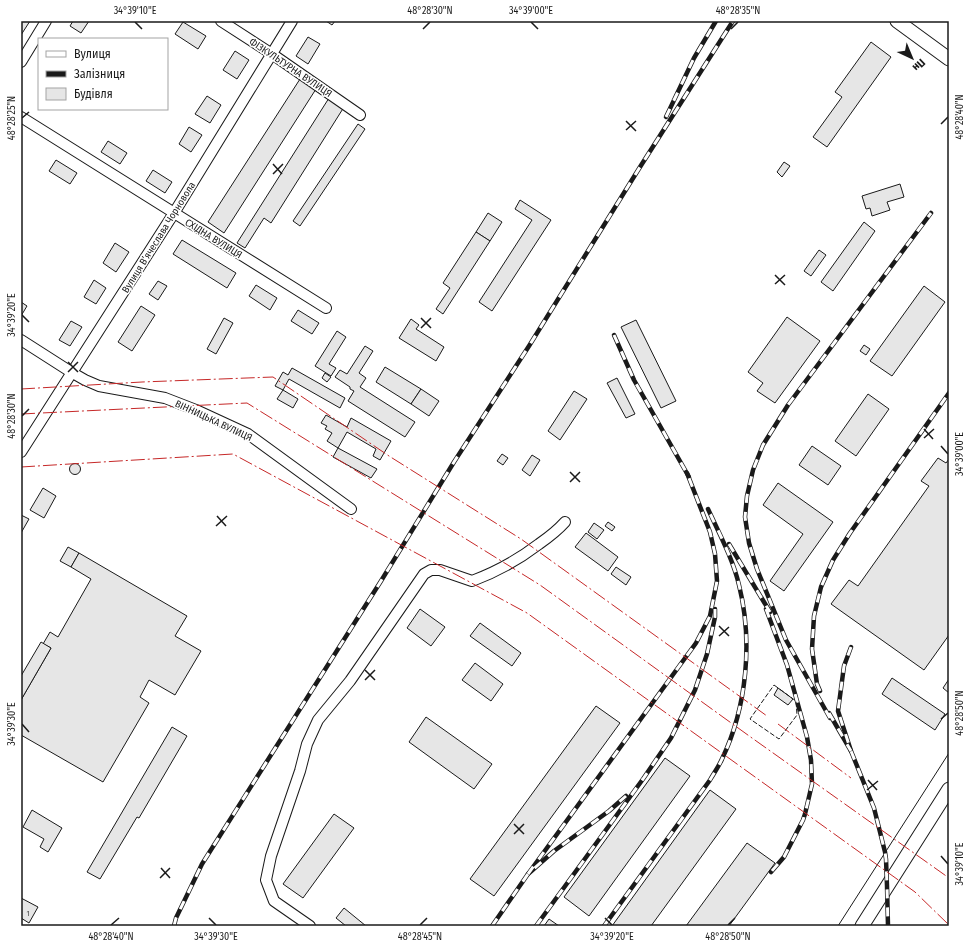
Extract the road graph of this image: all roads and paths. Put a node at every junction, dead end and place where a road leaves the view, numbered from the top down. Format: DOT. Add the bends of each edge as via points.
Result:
graph roads {
  1 [pos="46,21"];
  2 [pos="221,21"];
  3 [pos="292,21"];
  4 [pos="897,21"];
  5 [pos="272,54"];
  6 [pos="949,59"];
  7 [pos="21,62"];
  8 [pos="360,115"];
  9 [pos="21,117"];
  10 [pos="174,213"];
  11 [pos="326,308"];
  12 [pos="21,340"];
  13 [pos="71,372"];
  14 [pos="21,452"];
  15 [pos="351,509"];
  16 [pos="565,522"];
  17 [pos="949,789"];
  18 [pos="310,926"];
  19 [pos="862,926"];
  1 -- 7 [label="street"];
  2 -- 5 [label="street, ФІЗКУЛЬТУРНА ВУЛИЦЯ"];
  3 -- 5 [label="street, Вулиця Вʼячеслава Чорновола"];
  4 -- 6 [label="main road"];
  5 -- 8 [label="street, ФІЗКУЛЬТУРНА ВУЛИЦЯ"];
  5 -- 10 [label="street, Вулиця Вʼячеслава Чорновола"];
  9 -- 10 [label="street, СХІДНА ВУЛИЦЯ"];
  10 -- 11 [label="street, СХІДНА ВУЛИЦЯ"];
  10 -- 13 [label="street, Вулиця Вʼячеслава Чорновола"];
  12 -- 13 [label="street, ВІННИЦЬКА ВУЛИЦЯ"];
  13 -- 14 [label="street, Вулиця Вʼячеслава Чорновола"];
  13 -- 15 [label="street, ВІННИЦЬКА ВУЛИЦЯ" via="100,386 165,398 248,434"];
  16 -- 18 [label="street" via="524,556 491,574 472,581 440,570 431,570 424,574 350,681 318,720 307,744 271,856 266,880 274,902"];
  17 -- 19 [label="main road"];
}
